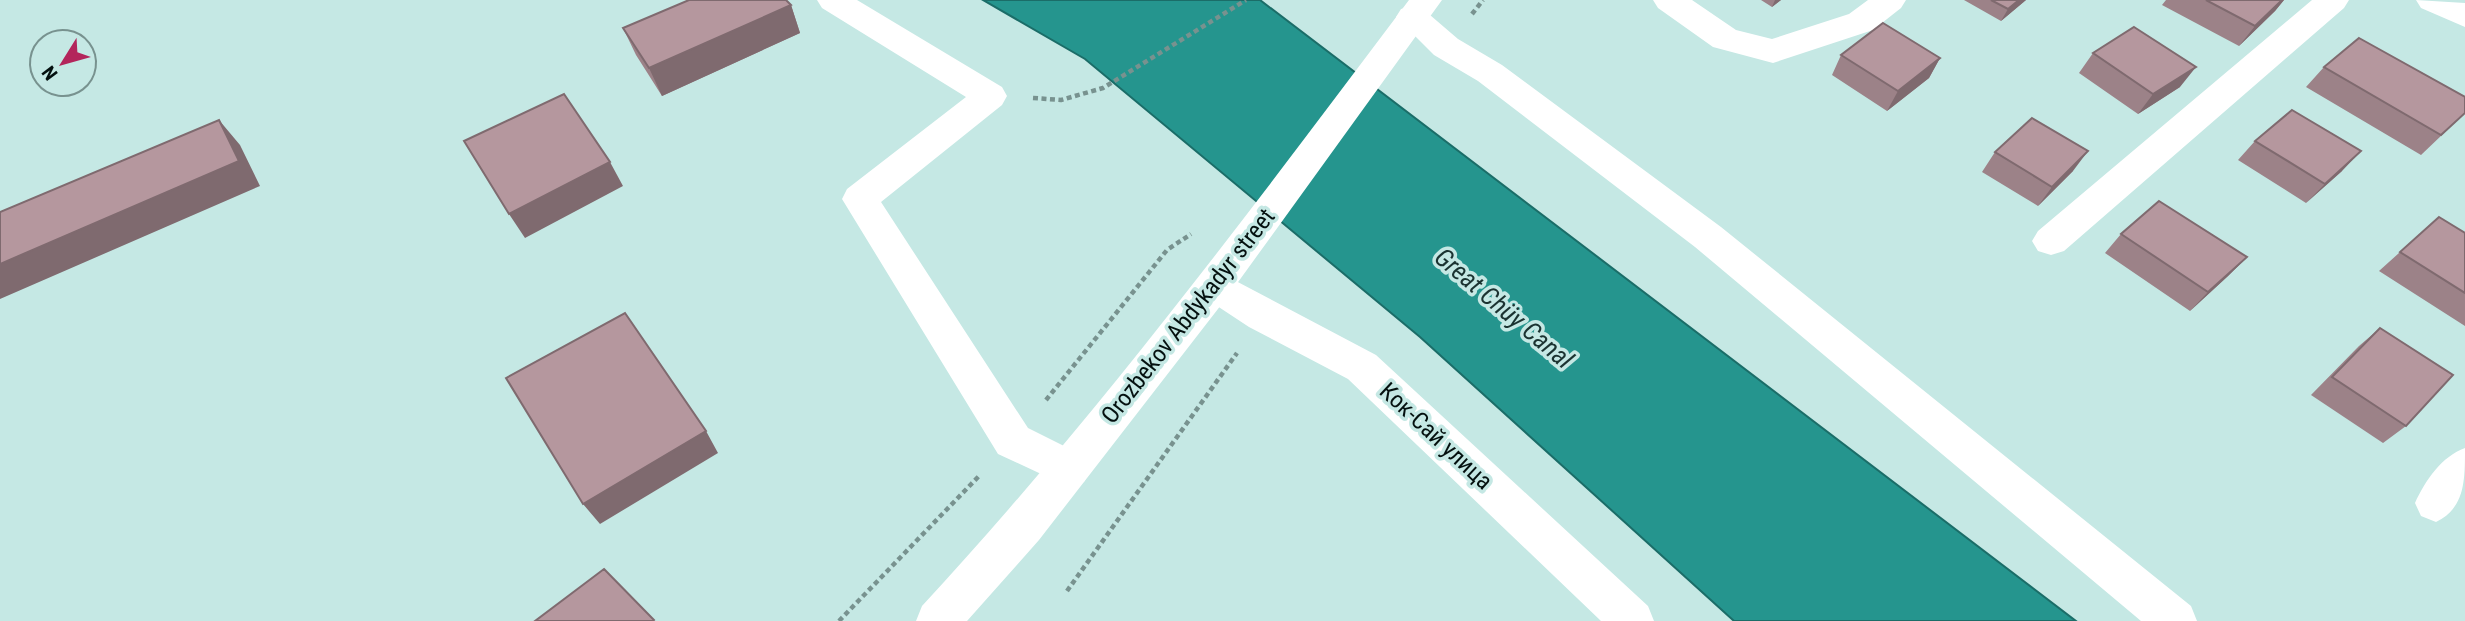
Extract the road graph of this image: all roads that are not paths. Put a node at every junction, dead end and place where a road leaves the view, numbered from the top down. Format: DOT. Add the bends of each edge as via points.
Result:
graph roads {
  1 [pos="833,0"];
  2 [pos="1669,0"];
  3 [pos="1890,0"];
  4 [pos="2333,0"];
  5 [pos="2432,0"];
  6 [pos="2465,16"];
  7 [pos="1410,20"];
  8 [pos="2051,241"];
  9 [pos="1225,271"];
  10 [pos="2465,467"];
  11 [pos="1069,469"];
  12 [pos="2436,503"];
  13 [pos="938,621"];
  14 [pos="1632,621"];
  15 [pos="2175,621"];
  1 -- 11 [label="street" via="990,96 860,199 1013,440"];
  2 -- 3 [label="street" via="1725,39 1773,51 1861,22"];
  4 -- 8 [label="street"];
  5 -- 6 [label="street"];
  7 -- 9 [label="street, Orozbekov Abdykadyr street"];
  7 -- 15 [label="street" via="1490,73 1707,237"];
  9 -- 11 [label="street, Orozbekov Abdykadyr street"];
  9 -- 14 [label="street, Кок-Сай улица" via="1264,316 1362,367"];
  10 -- 12 [label="street"];
  11 -- 13 [label="street, Orozbekov Abdykadyr street"];
}
